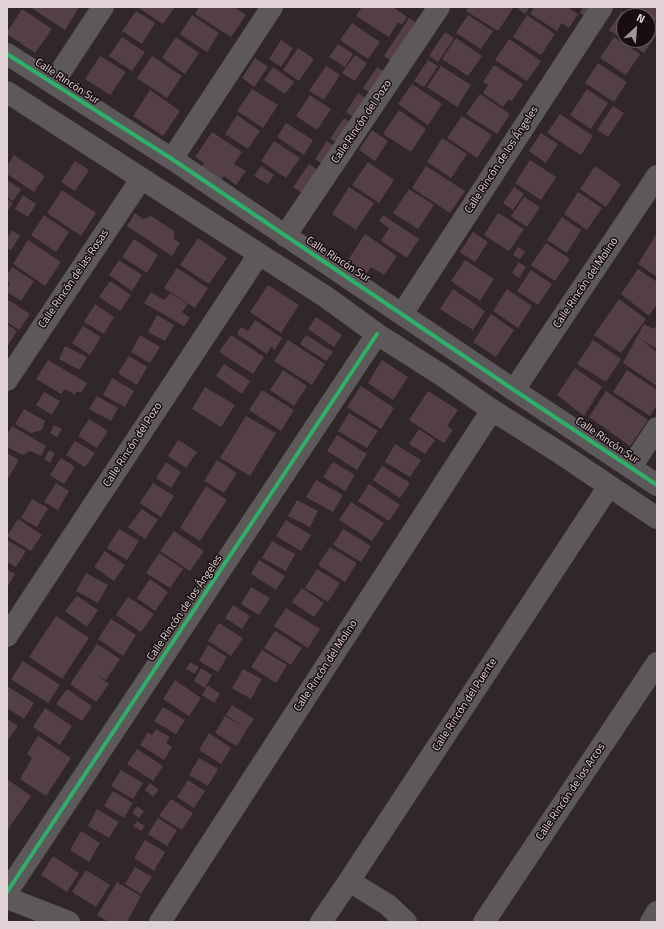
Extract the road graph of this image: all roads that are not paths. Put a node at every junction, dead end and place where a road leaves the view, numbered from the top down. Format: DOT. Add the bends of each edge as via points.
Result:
graph roads {
  1 [pos="103,7"];
  2 [pos="272,7"];
  3 [pos="438,7"];
  4 [pos="602,7"];
  5 [pos="10,63"];
  6 [pos="53,83"];
  7 [pos="7,92"];
  8 [pos="104,116"];
  9 [pos="87,143"];
  10 [pos="172,159"];
  11 [pos="657,176"];
  12 [pos="141,179"];
  13 [pos="229,198"];
  14 [pos="211,224"];
  15 [pos="286,236"];
  16 [pos="259,254"];
  17 [pos="342,273"];
  18 [pos="326,297"];
  19 [pos="402,314"];
  20 [pos="377,334"];
  21 [pos="459,353"];
  22 [pos="443,376"];
  23 [pos="7,380"];
  24 [pos="514,390"];
  25 [pos="492,410"];
  26 [pos="657,428"];
  27 [pos="575,430"];
  28 [pos="560,453"];
  29 [pos="631,467"];
  30 [pos="657,485"];
  31 [pos="609,486"];
  32 [pos="657,518"];
  33 [pos="7,636"];
  34 [pos="657,663"];
  35 [pos="349,881"];
  36 [pos="7,892"];
  37 [pos="7,898"];
  38 [pos="657,912"];
  39 [pos="69,922"];
  40 [pos="160,922"];
  41 [pos="321,922"];
  42 [pos="406,922"];
  43 [pos="484,922"];
  44 [pos="650,922"];
  1 -- 6 [label="street"];
  2 -- 10 [label="street"];
  3 -- 15 [label="street, Calle Rincón del Pozo"];
  4 -- 19 [label="street, Calle Rincón de los Ángeles"];
  5 -- 6 [label="street, Calle Rincón Sur"];
  6 -- 8 [label="street, Calle Rincón Sur"];
  7 -- 9 [label="street"];
  8 -- 9 [label="street"];
  8 -- 10 [label="street, Calle Rincón Sur"];
  9 -- 12 [label="street"];
  10 -- 13 [label="street, Calle Rincón Sur"];
  11 -- 24 [label="street, Calle Rincón del Molino"];
  12 -- 14 [label="street"];
  12 -- 23 [label="street, Calle Rincón de las Rosas"];
  13 -- 14 [label="street"];
  13 -- 15 [label="street, Calle Rincón Sur"];
  14 -- 16 [label="street"];
  15 -- 17 [label="street, Calle Rincón Sur"];
  16 -- 18 [label="street"];
  16 -- 33 [label="street, Calle Rincón del Pozo"];
  17 -- 18 [label="street"];
  17 -- 19 [label="street, Calle Rincón Sur"];
  18 -- 20 [label="street"];
  19 -- 21 [label="street, Calle Rincón Sur"];
  20 -- 22 [label="street"];
  20 -- 36 [label="street, Calle Rincón de los Ángeles"];
  21 -- 22 [label="street"];
  21 -- 24 [label="street, Calle Rincón Sur"];
  22 -- 25 [label="street"];
  24 -- 27 [label="street, Calle Rincón Sur"];
  25 -- 28 [label="street"];
  25 -- 40 [label="street, Calle Rincón del Molino"];
  26 -- 29 [label="street"];
  27 -- 28 [label="street"];
  27 -- 29 [label="street, Calle Rincón Sur"];
  28 -- 31 [label="street"];
  29 -- 30 [label="street, Calle Rincón Sur"];
  31 -- 32 [label="street"];
  31 -- 35 [label="street, Calle Rincón del Puente"];
  34 -- 43 [label="street, Calle Rincón de los Arcos"];
  35 -- 41 [label="street, Calle Rincón del Puente"];
  35 -- 42 [label="street" via="388,905"];
  37 -- 39 [label="street"];
  38 -- 44 [label="street"];
}
